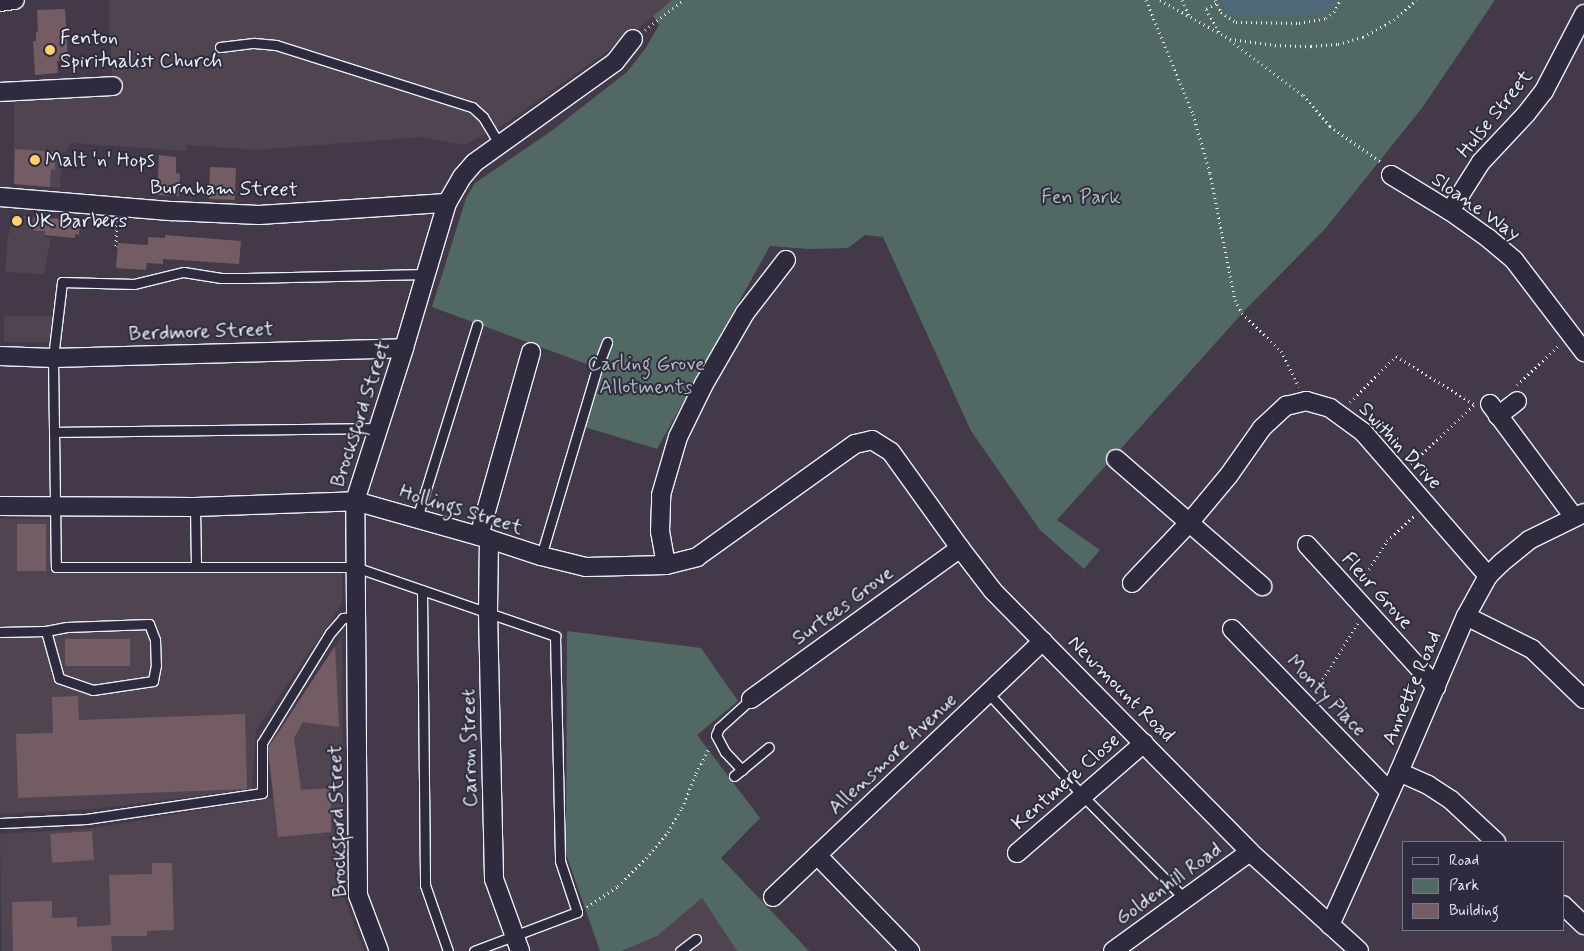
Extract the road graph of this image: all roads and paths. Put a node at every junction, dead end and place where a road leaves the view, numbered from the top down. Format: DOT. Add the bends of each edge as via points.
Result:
graph roads {
  1 [pos="15,0"];
  2 [pos="684,0"];
  3 [pos="1146,0"];
  4 [pos="1160,0"];
  5 [pos="1182,0"];
  6 [pos="1340,0"];
  7 [pos="1416,0"];
  8 [pos="0,2"];
  9 [pos="1216,2"];
  10 [pos="1189,14"];
  11 [pos="1584,14"];
  12 [pos="1222,35"];
  13 [pos="633,39"];
  14 [pos="1230,39"];
  15 [pos="220,46"];
  16 [pos="113,86"];
  17 [pos="0,92"];
  18 [pos="500,145"];
  19 [pos="1391,175"];
  20 [pos="0,196"];
  21 [pos="447,203"];
  22 [pos="118,206"];
  23 [pos="1450,211"];
  24 [pos="116,246"];
  25 [pos="786,260"];
  26 [pos="426,274"];
  27 [pos="477,325"];
  28 [pos="1577,329"];
  29 [pos="607,342"];
  30 [pos="404,348"];
  31 [pos="531,352"];
  32 [pos="1584,352"];
  33 [pos="0,356"];
  34 [pos="53,358"];
  35 [pos="1517,400"];
  36 [pos="1306,401"];
  37 [pos="1487,408"];
  38 [pos="1338,413"];
  39 [pos="379,428"];
  40 [pos="54,432"];
  41 [pos="872,440"];
  42 [pos="1116,460"];
  43 [pos="1400,474"];
  44 [pos="355,501"];
  45 [pos="1426,504"];
  46 [pos="0,506"];
  47 [pos="55,507"];
  48 [pos="195,507"];
  49 [pos="1579,515"];
  50 [pos="417,518"];
  51 [pos="1189,523"];
  52 [pos="484,538"];
  53 [pos="1307,545"];
  54 [pos="960,548"];
  55 [pos="541,556"];
  56 [pos="196,565"];
  57 [pos="666,565"];
  58 [pos="355,567"];
  59 [pos="1488,576"];
  60 [pos="1132,583"];
  61 [pos="1262,586"];
  62 [pos="422,590"];
  63 [pos="1352,594"];
  64 [pos="1366,610"];
  65 [pos="488,613"];
  66 [pos="1466,616"];
  67 [pos="355,617"];
  68 [pos="1232,629"];
  69 [pos="46,631"];
  70 [pos="0,632"];
  71 [pos="1043,641"];
  72 [pos="1436,688"];
  73 [pos="988,693"];
  74 [pos="751,699"];
  75 [pos="1584,699"];
  76 [pos="1306,706"];
  77 [pos="716,735"];
  78 [pos="1144,743"];
  79 [pos="769,747"];
  80 [pos="742,770"];
  81 [pos="1399,772"];
  82 [pos="734,776"];
  83 [pos="1390,792"];
  84 [pos="1083,796"];
  85 [pos="0,823"];
  86 [pos="1495,841"];
  87 [pos="1250,852"];
  88 [pos="1017,853"];
  89 [pos="817,855"];
  90 [pos="773,897"];
  91 [pos="1185,899"];
  92 [pos="1564,906"];
  93 [pos="577,912"];
  94 [pos="1330,925"];
  95 [pos="1584,925"];
  96 [pos="696,939"];
  97 [pos="517,944"];
  98 [pos="378,951"];
  99 [pos="448,951"];
  100 [pos="474,951"];
  101 [pos="680,951"];
  102 [pos="910,951"];
  103 [pos="1113,951"];
  104 [pos="1359,951"];
  1 -- 8 [label="street"];
  2 -- 13 [label="path"];
  3 -- 36 [label="path" via="1196,122 1210,173 1235,300 1242,313 1281,350"];
  4 -- 10 [label="path"];
  5 -- 10 [label="path"];
  6 -- 9 [label="path" via="1334,12 1326,18 1299,23 1236,22 1221,12"];
  7 -- 14 [label="path" via="1394,20 1364,36 1338,44 1275,45"];
  9 -- 12 [label="path" via="1206,9"];
  10 -- 12 [label="path" via="1198,23"];
  11 -- 23 [label="street, Hulse Street" via="1544,91 1481,162"];
  12 -- 14 [label="path"];
  13 -- 18 [label="street, Brocksford Street" via="615,62"];
  14 -- 19 [label="path" via="1303,95 1330,126 1393,171"];
  15 -- 18 [label="lane" via="276,45 472,107 483,117"];
  16 -- 17 [label="street"];
  18 -- 21 [label="street, Brocksford Street" via="474,163"];
  19 -- 23 [label="street, Sloane Way"];
  20 -- 22 [label="street, Burnham Street"];
  21 -- 22 [label="street, Burnham Street" via="259,215"];
  21 -- 26 [label="street, Brocksford Street"];
  22 -- 24 [label="path"];
  23 -- 28 [label="street, Sloane Way" via="1514,260"];
  25 -- 57 [label="street" via="745,313 678,437 661,495 660,532"];
  26 -- 30 [label="street, Brocksford Street"];
  26 -- 34 [label="lane" via="230,278 183,272 134,284 62,282"];
  27 -- 50 [label="lane"];
  28 -- 32 [label="street, Sloane Way"];
  28 -- 35 [label="path" via="1517,384"];
  29 -- 55 [label="lane"];
  30 -- 34 [label="street, Berdmore Street"];
  30 -- 39 [label="street, Brocksford Street"];
  31 -- 52 [label="street, Carron Street"];
  33 -- 34 [label="street, Berdmore Street"];
  34 -- 40 [label="lane"];
  35 -- 37 [label="street"];
  36 -- 38 [label="street, Swithin Drive" via="1323,404"];
  36 -- 51 [label="street" via="1286,406 1262,428"];
  37 -- 38 [label="path" via="1396,356"];
  37 -- 43 [label="path"];
  37 -- 49 [label="street"];
  38 -- 43 [label="street, Swithin Drive" via="1363,432"];
  39 -- 40 [label="lane"];
  39 -- 44 [label="street, Brocksford Street"];
  40 -- 47 [label="lane"];
  41 -- 54 [label="street, Newmount Road" via="892,452"];
  41 -- 57 [label="street, Hollings Street" via="855,444 697,557"];
  42 -- 51 [label="street"];
  43 -- 45 [label="street, Swithin Drive"];
  44 -- 48 [label="street, Hollings Street"];
  44 -- 50 [label="street, Hollings Street"];
  44 -- 58 [label="street, Brocksford Street"];
  45 -- 59 [label="street, Swithin Drive"];
  45 -- 63 [label="path" via="1387,541"];
  46 -- 47 [label="street, Hollings Street"];
  47 -- 48 [label="street, Hollings Street"];
  47 -- 56 [label="lane" via="56,567"];
  48 -- 56 [label="lane"];
  49 -- 59 [label="street, Annette Road" via="1529,540"];
  50 -- 52 [label="street, Hollings Street"];
  51 -- 60 [label="street"];
  51 -- 61 [label="street"];
  52 -- 55 [label="street, Hollings Street"];
  52 -- 65 [label="street, Carron Street"];
  53 -- 63 [label="street, Fleur Grove"];
  54 -- 71 [label="street, Newmount Road" via="993,591"];
  54 -- 74 [label="street, Surtees Grove"];
  55 -- 57 [label="street, Hollings Street" via="586,567"];
  56 -- 58 [label="lane"];
  58 -- 62 [label="lane"];
  58 -- 67 [label="street, Brocksford Street"];
  59 -- 66 [label="street, Annette Road"];
  62 -- 65 [label="lane"];
  62 -- 99 [label="lane" via="425,885"];
  63 -- 64 [label="street, Fleur Grove"];
  64 -- 72 [label="street, Fleur Grove"];
  64 -- 76 [label="path"];
  65 -- 93 [label="lane" via="555,636 560,860"];
  65 -- 97 [label="street, Carron Street" via="494,879"];
  66 -- 72 [label="street, Annette Road"];
  66 -- 75 [label="street" via="1532,649"];
  67 -- 85 [label="lane" via="343,618 330,633 262,743 262,792 86,819"];
  67 -- 98 [label="street, Brocksford Street" via="358,895"];
  68 -- 76 [label="street, Monty Place"];
  69 -- 69 [label="lane" via="67,627 149,624 155,640 153,681 93,690 58,678"];
  69 -- 70 [label="lane"];
  71 -- 73 [label="street, Allensmore Avenue"];
  71 -- 78 [label="street, Newmount Road"];
  72 -- 81 [label="street, Annette Road"];
  73 -- 84 [label="lane"];
  73 -- 89 [label="street, Allensmore Avenue"];
  74 -- 77 [label="lane" via="719,728"];
  76 -- 83 [label="street, Monty Place"];
  77 -- 80 [label="lane" via="725,752"];
  77 -- 93 [label="path" via="668,832 618,886"];
  78 -- 84 [label="street, Kentmere Close"];
  78 -- 87 [label="street, Newmount Road"];
  79 -- 80 [label="lane"];
  80 -- 82 [label="lane"];
  81 -- 83 [label="street, Annette Road"];
  81 -- 86 [label="street" via="1451,800"];
  83 -- 94 [label="street, Annette Road"];
  84 -- 88 [label="street, Kentmere Close"];
  84 -- 91 [label="lane"];
  87 -- 91 [label="street, Goldenhill Road"];
  87 -- 94 [label="street, Newmount Road"];
  89 -- 90 [label="street, Allensmore Avenue"];
  89 -- 102 [label="street"];
  91 -- 103 [label="street, Goldenhill Road"];
  92 -- 95 [label="street"];
  93 -- 97 [label="lane"];
  94 -- 104 [label="street, Newmount Road"];
  96 -- 101 [label="lane"];
  97 -- 100 [label="lane"];
}
